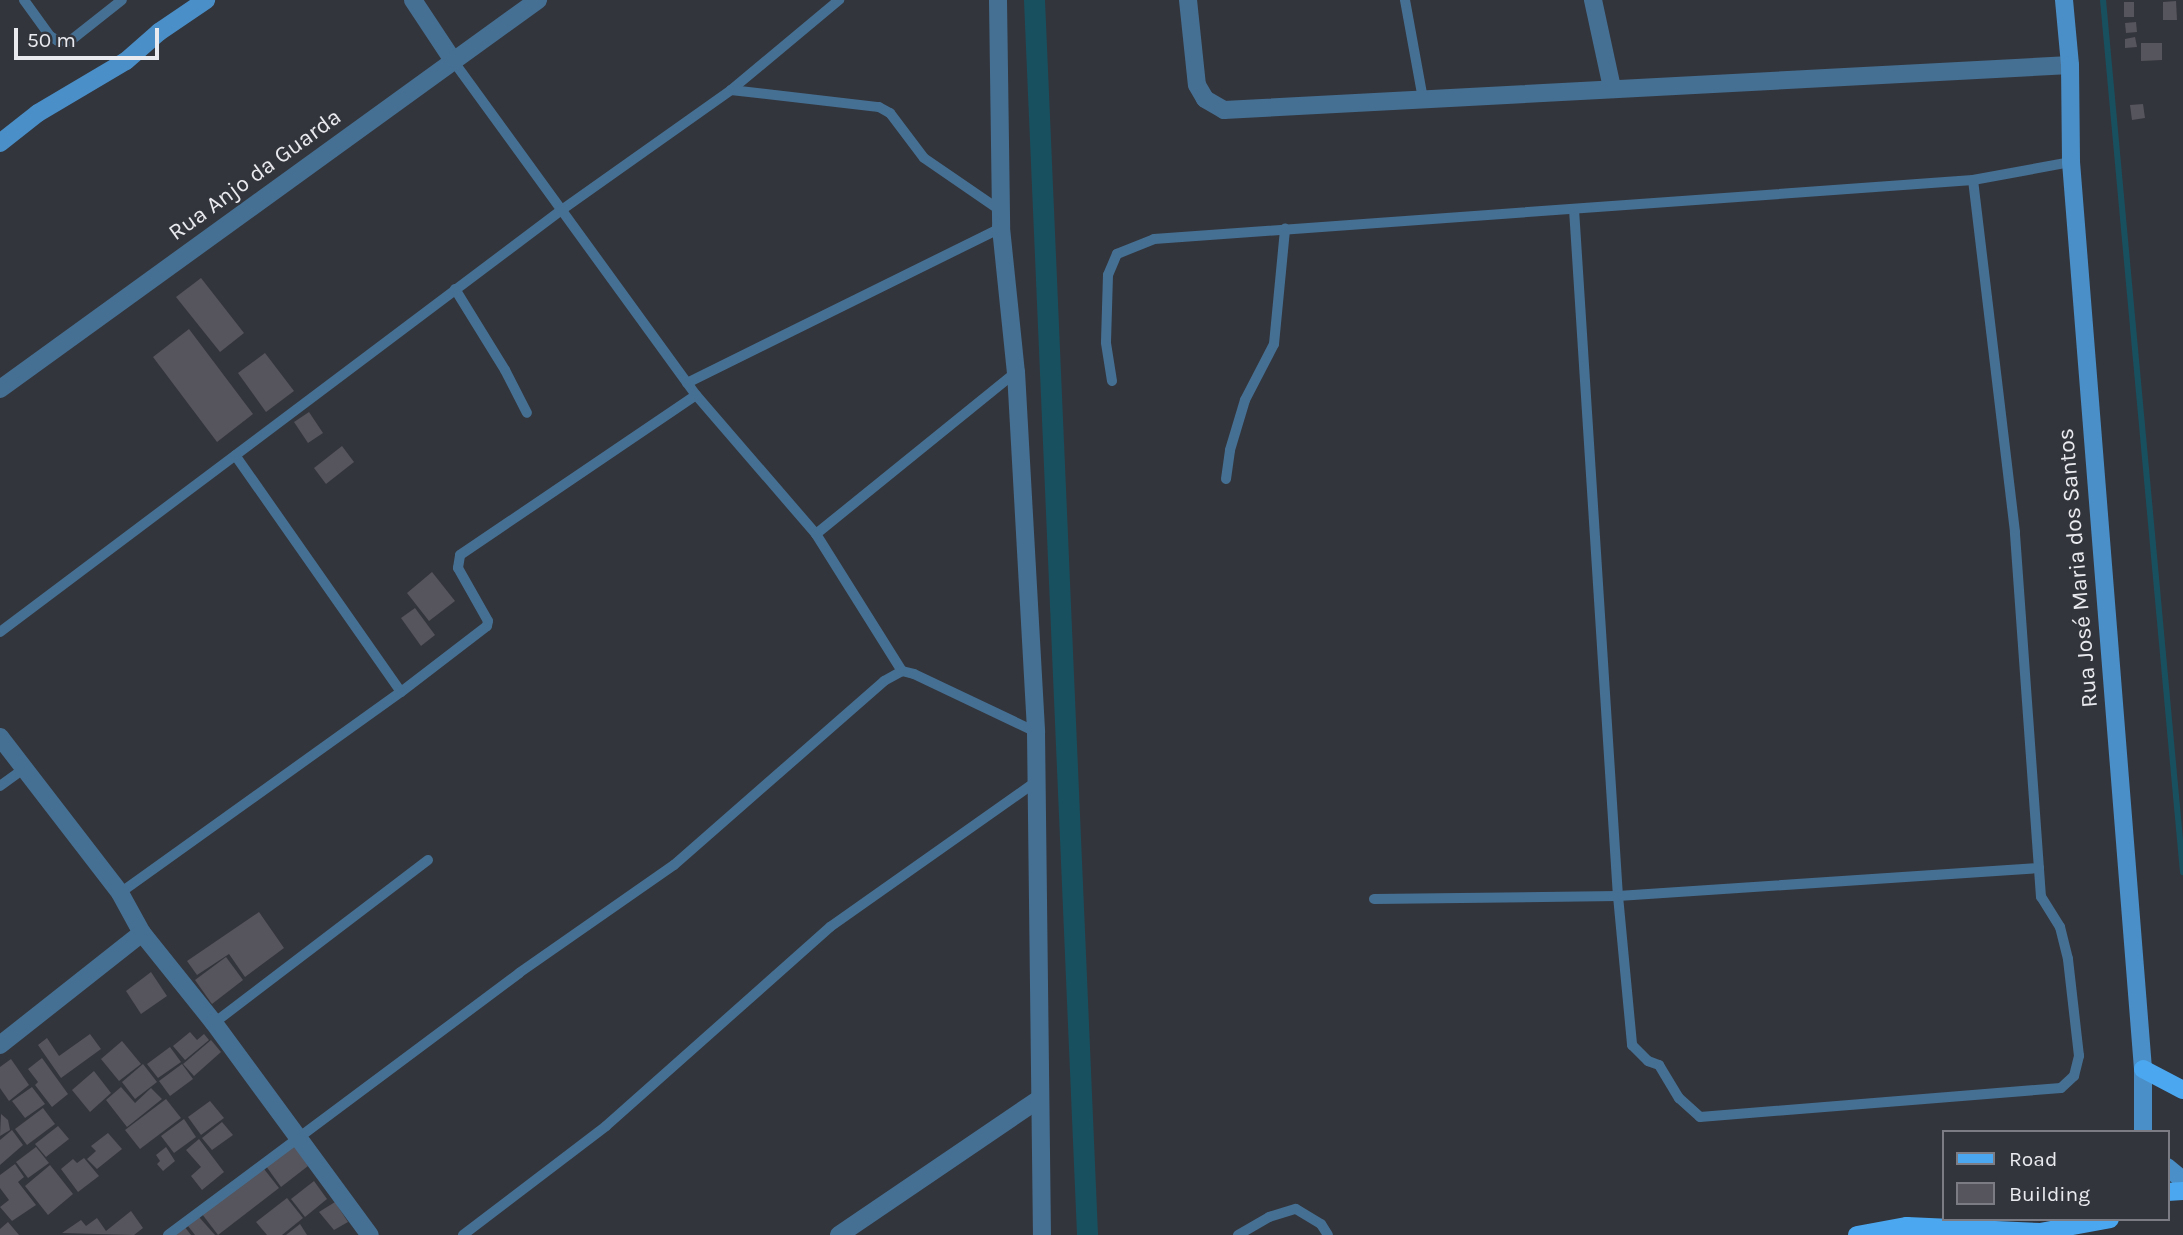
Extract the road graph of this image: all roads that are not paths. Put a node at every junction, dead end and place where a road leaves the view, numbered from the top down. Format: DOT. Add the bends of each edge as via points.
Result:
graph roads {
  1 [pos="24,0"];
  2 [pos="122,0"];
  3 [pos="206,0"];
  4 [pos="413,0"];
  5 [pos="538,0"];
  6 [pos="839,0"];
  7 [pos="998,0"];
  8 [pos="1188,0"];
  9 [pos="1405,0"];
  10 [pos="1593,0"];
  11 [pos="2064,0"];
  12 [pos="454,62"];
  13 [pos="2070,65"];
  14 [pos="1612,88"];
  15 [pos="731,90"];
  16 [pos="1423,99"];
  17 [pos="0,144"];
  18 [pos="2071,162"];
  19 [pos="1973,180"];
  20 [pos="563,209"];
  21 [pos="1574,209"];
  22 [pos="1001,220"];
  23 [pos="1284,229"];
  24 [pos="455,289"];
  25 [pos="1016,372"];
  26 [pos="1112,381"];
  27 [pos="687,383"];
  28 [pos="0,389"];
  29 [pos="696,395"];
  30 [pos="527,412"];
  31 [pos="235,455"];
  32 [pos="1226,480"];
  33 [pos="816,534"];
  34 [pos="0,632"];
  35 [pos="902,671"];
  36 [pos="401,692"];
  37 [pos="1036,732"];
  38 [pos="0,737"];
  39 [pos="23,769"];
  40 [pos="1037,781"];
  41 [pos="0,786"];
  42 [pos="428,860"];
  43 [pos="2039,869"];
  44 [pos="120,893"];
  45 [pos="1618,896"];
  46 [pos="1374,899"];
  47 [pos="142,933"];
  48 [pos="214,1023"];
  49 [pos="0,1045"];
  50 [pos="2143,1069"];
  51 [pos="2182,1090"];
  52 [pos="1038,1100"];
  53 [pos="2143,1130"];
  54 [pos="299,1138"];
  55 [pos="2169,1169"];
  56 [pos="2183,1180"];
  57 [pos="2099,1221"];
  58 [pos="168,1235"];
  59 [pos="370,1235"];
  60 [pos="463,1235"];
  61 [pos="839,1235"];
  62 [pos="1042,1235"];
  63 [pos="1238,1235"];
  64 [pos="1328,1235"];
  65 [pos="1857,1235"];
  1 -- 2 [label="lane" via="50,36 70,41"];
  3 -- 17 [label="street" via="126,61 38,113"];
  4 -- 12 [label="street"];
  5 -- 12 [label="street, Rua Anjo da Guarda"];
  6 -- 15 [label="lane"];
  7 -- 22 [label="street"];
  8 -- 16 [label="street" via="1193,72 1205,99 1215,107"];
  9 -- 16 [label="lane"];
  10 -- 14 [label="street"];
  11 -- 13 [label="street, Rua José Maria dos Santos"];
  12 -- 20 [label="lane"];
  12 -- 28 [label="street, Rua Anjo da Guarda"];
  13 -- 14 [label="street"];
  13 -- 18 [label="street, Rua José Maria dos Santos"];
  14 -- 16 [label="street"];
  15 -- 20 [label="lane"];
  15 -- 22 [label="lane" via="880,107 890,113 923,158"];
  18 -- 19 [label="lane"];
  18 -- 50 [label="street, Rua José Maria dos Santos"];
  19 -- 21 [label="lane"];
  19 -- 43 [label="lane" via="2015,532"];
  20 -- 24 [label="lane"];
  20 -- 27 [label="lane"];
  21 -- 23 [label="lane"];
  21 -- 45 [label="lane"];
  22 -- 25 [label="street"];
  22 -- 27 [label="lane"];
  23 -- 26 [label="lane" via="1154,239 1117,254 1108,275 1106,342"];
  23 -- 32 [label="lane" via="1274,344 1245,400"];
  24 -- 30 [label="lane"];
  24 -- 31 [label="lane"];
  25 -- 33 [label="lane"];
  25 -- 37 [label="street"];
  27 -- 29 [label="lane"];
  29 -- 33 [label="lane"];
  29 -- 36 [label="lane" via="460,555 458,568 487,626"];
  31 -- 34 [label="lane"];
  31 -- 36 [label="lane"];
  33 -- 35 [label="lane"];
  35 -- 37 [label="lane"];
  35 -- 54 [label="lane" via="875,689 674,865 519,972"];
  36 -- 44 [label="lane"];
  37 -- 40 [label="street"];
  38 -- 39 [label="street"];
  39 -- 41 [label="lane"];
  39 -- 44 [label="street"];
  40 -- 52 [label="street"];
  40 -- 60 [label="lane" via="830,927 606,1126"];
  42 -- 48 [label="lane"];
  43 -- 45 [label="lane"];
  43 -- 45 [label="lane" via="2041,897 2060,927 2068,959 2079,1056 2074,1076 2061,1088 1700,1117 1679,1098 1659,1065 1632,1045"];
  44 -- 47 [label="street"];
  45 -- 46 [label="lane"];
  47 -- 48 [label="street"];
  47 -- 49 [label="street"];
  48 -- 54 [label="street"];
  50 -- 51 [label="main road"];
  50 -- 53 [label="street, Rua José Maria dos Santos"];
  52 -- 61 [label="street"];
  52 -- 62 [label="street"];
  54 -- 58 [label="lane"];
  54 -- 59 [label="street"];
  55 -- 56 [label="street"];
  57 -- 65 [label="main road" via="2040,1232 1907,1226"];
  63 -- 64 [label="lane" via="1269,1217 1296,1209 1321,1224"];
}
